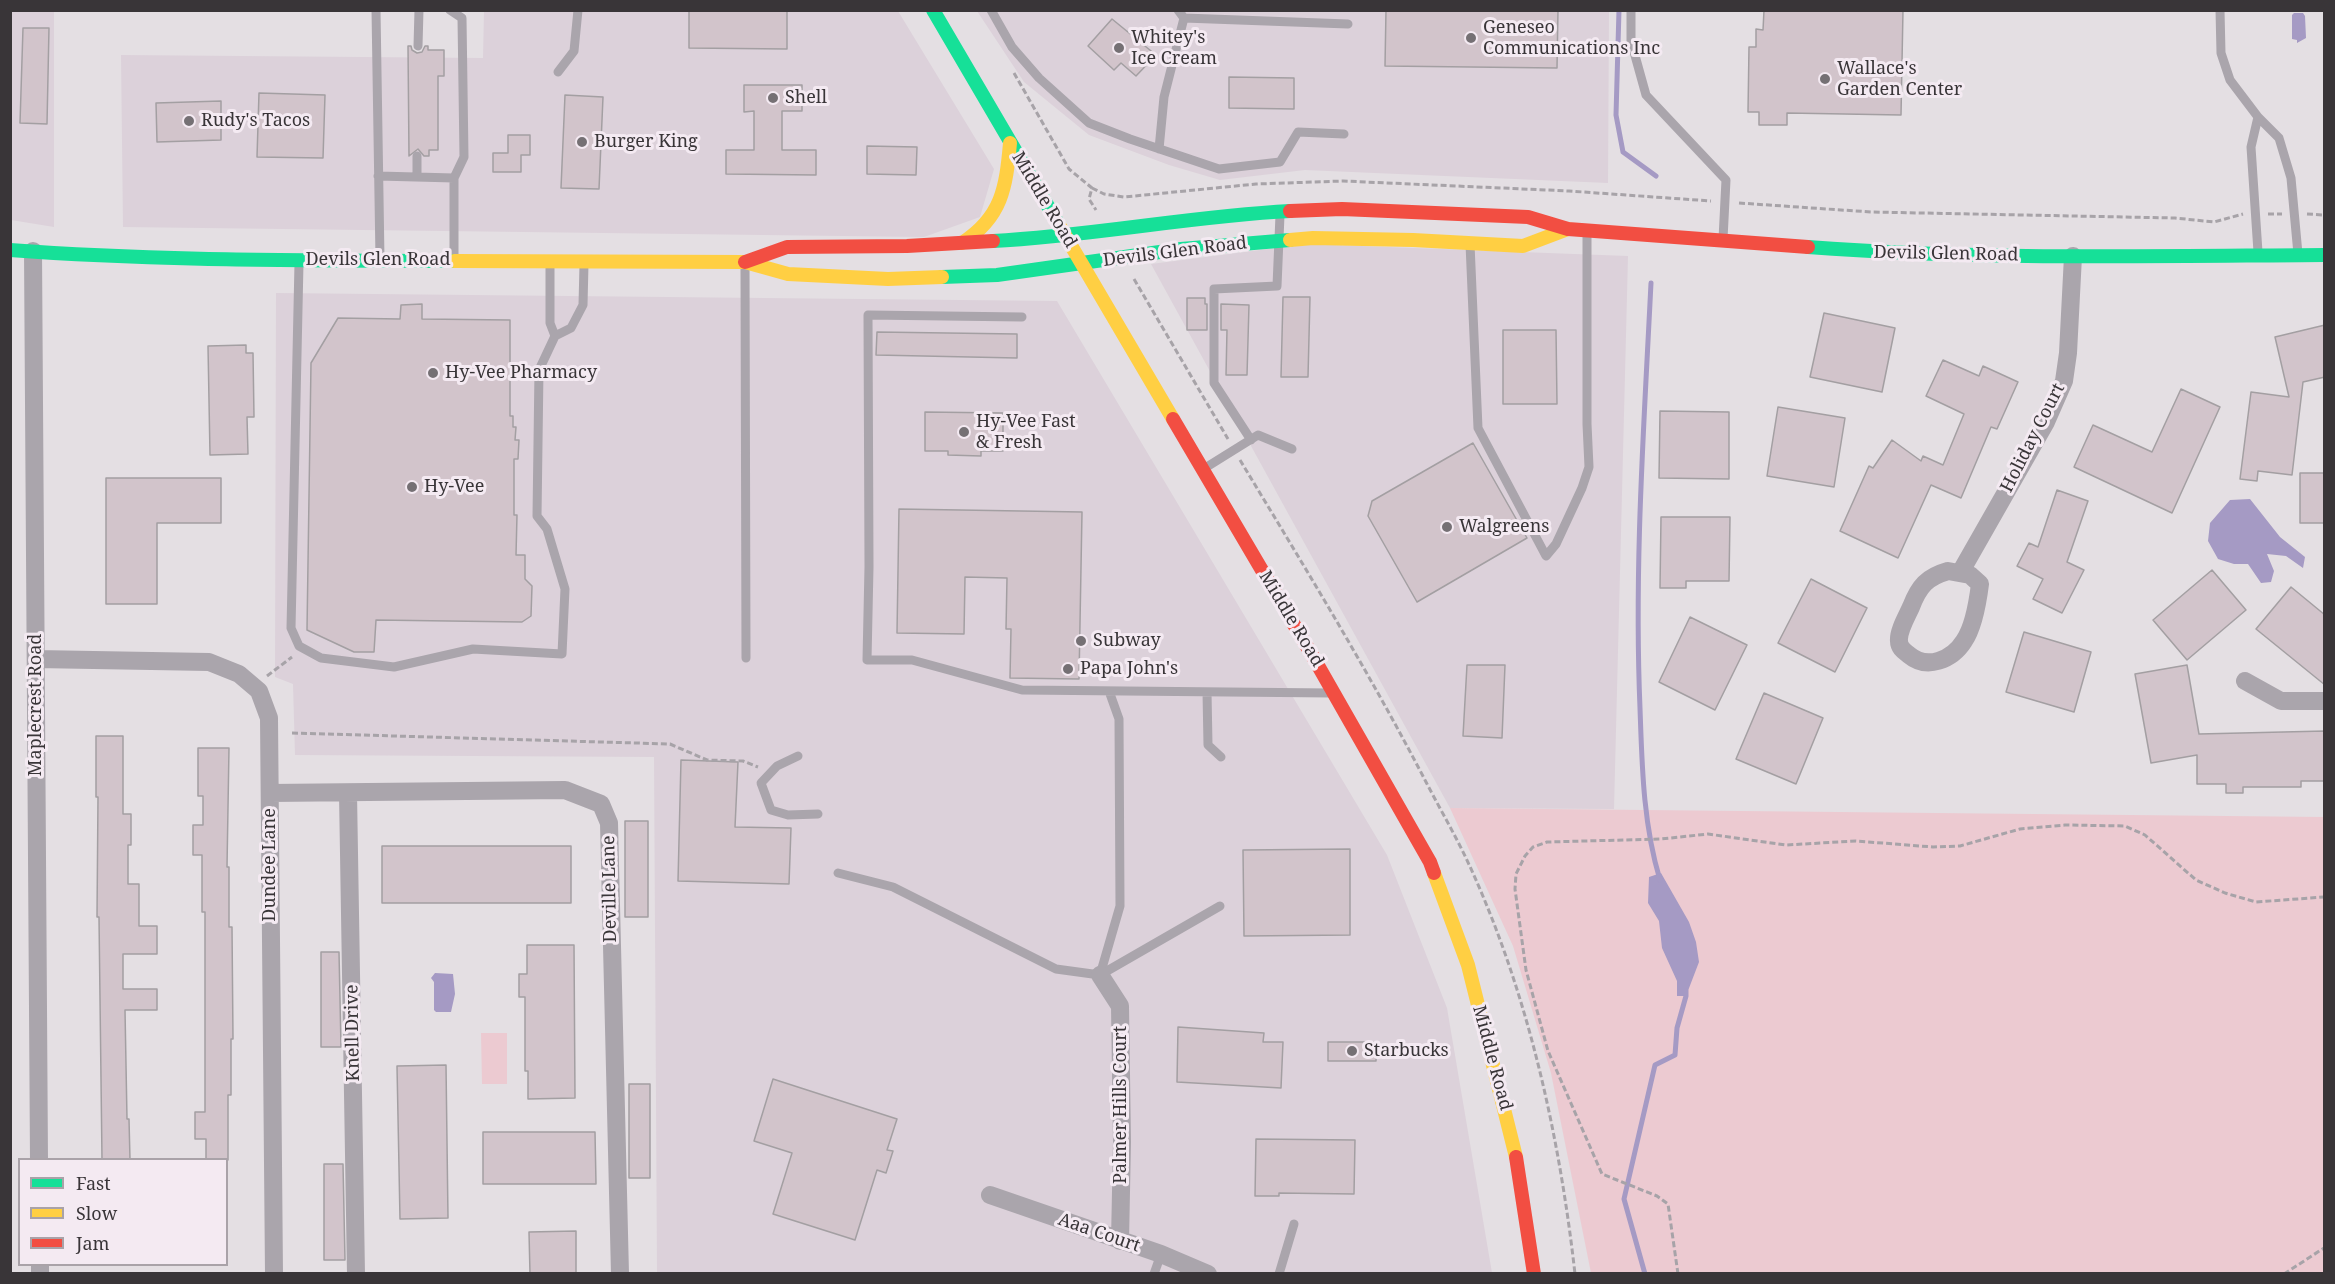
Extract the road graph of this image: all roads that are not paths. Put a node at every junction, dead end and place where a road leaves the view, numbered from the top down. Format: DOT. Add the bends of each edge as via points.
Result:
graph roads {
  1 [pos="376,10"];
  2 [pos="419,10"];
  3 [pos="450,10"];
  4 [pos="578,10"];
  5 [pos="933,10"];
  6 [pos="991,10"];
  7 [pos="1631,10"];
  8 [pos="2220,10"];
  9 [pos="1181,14"];
  10 [pos="1348,24"];
  11 [pos="418,46"];
  12 [pos="558,72"];
  13 [pos="2258,117"];
  14 [pos="1344,134"];
  15 [pos="1010,143"];
  16 [pos="1159,149"];
  17 [pos="417,156"];
  18 [pos="378,177"];
  19 [pos="417,177"];
  20 [pos="454,178"];
  21 [pos="1280,212"];
  22 [pos="1568,230"];
  23 [pos="1587,230"];
  24 [pos="1065,235"];
  25 [pos="1279,240"];
  26 [pos="1723,241"];
  27 [pos="1469,242"];
  28 [pos="962,243"];
  29 [pos="10,250"];
  30 [pos="33,251"];
  31 [pos="2258,255"];
  32 [pos="2298,255"];
  33 [pos="2325,255"];
  34 [pos="2073,256"];
  35 [pos="299,259"];
  36 [pos="380,259"];
  37 [pos="454,260"];
  38 [pos="550,261"];
  39 [pos="584,262"];
  40 [pos="745,262"];
  41 [pos="1081,263"];
  42 [pos="1022,317"];
  43 [pos="555,336"];
  44 [pos="1251,440"];
  45 [pos="1292,449"];
  46 [pos="1202,470"];
  47 [pos="1960,573"];
  48 [pos="746,658"];
  49 [pos="36,659"];
  50 [pos="2245,681"];
  51 [pos="1109,691"];
  52 [pos="1208,692"];
  53 [pos="1334,693"];
  54 [pos="2325,701"];
  55 [pos="798,756"];
  56 [pos="1221,757"];
  57 [pos="270,793"];
  58 [pos="348,793"];
  59 [pos="818,814"];
  60 [pos="838,873"];
  61 [pos="1220,906"];
  62 [pos="1100,975"];
  63 [pos="39,1158"];
  64 [pos="990,1195"];
  65 [pos="1294,1224"];
  66 [pos="1120,1240"];
  67 [pos="1161,1254"];
  68 [pos="274,1274"];
  69 [pos="356,1274"];
  70 [pos="620,1274"];
  71 [pos="1154,1274"];
  72 [pos="1208,1274"];
  73 [pos="1279,1274"];
  74 [pos="1534,1274"];
  1 -- 18 [label="lane"];
  2 -- 11 [label="lane"];
  3 -- 20 [label="lane" via="462,18 464,158"];
  4 -- 12 [label="lane" via="574,51"];
  5 -- 15 [label="main road, Middle Road"];
  6 -- 16 [label="lane" via="1012,47 1089,123"];
  7 -- 26 [label="lane" via="1631,41 1646,95 1726,180"];
  8 -- 13 [label="lane" via="2222,53 2230,80"];
  9 -- 10 [label="lane"];
  9 -- 16 [label="lane" via="1164,98"];
  13 -- 31 [label="lane" via="2252,147"];
  13 -- 32 [label="lane" via="2279,138 2291,178"];
  14 -- 16 [label="lane" via="1298,132 1280,162 1219,169"];
  15 -- 24 [label="main road, Middle Road"];
  15 -- 28 [label="main road" via="1002,199 993,218"];
  17 -- 19 [label="lane"];
  18 -- 19 [label="lane"];
  18 -- 36 [label="lane"];
  19 -- 20 [label="lane"];
  20 -- 37 [label="lane"];
  21 -- 22 [label="main road, Devils Glen Road" via="1393,210 1528,217"];
  21 -- 24 [label="main road, Devils Glen Road"];
  21 -- 25 [label="lane"];
  22 -- 23 [label="main road, Devils Glen Road"];
  22 -- 27 [label="main road, Devils Glen Road" via="1523,246"];
  23 -- 26 [label="main road, Devils Glen Road"];
  23 -- 27 [label="lane" via="1589,467 1556,544 1546,556 1478,428"];
  24 -- 28 [label="main road, Devils Glen Road"];
  24 -- 41 [label="main road, Middle Road"];
  25 -- 27 [label="main road, Devils Glen Road"];
  25 -- 41 [label="main road, Devils Glen Road"];
  25 -- 44 [label="lane" via="1277,286 1214,289 1214,383"];
  26 -- 34 [label="main road, Devils Glen Road" via="1869,252"];
  28 -- 40 [label="main road, Devils Glen Road" via="787,247"];
  29 -- 30 [label="main road, Devils Glen Road"];
  30 -- 35 [label="main road, Devils Glen Road" via="119,257"];
  30 -- 49 [label="street, Maplecrest Road"];
  31 -- 32 [label="main road, Devils Glen Road"];
  31 -- 34 [label="main road, Devils Glen Road"];
  32 -- 33 [label="main road, Devils Glen Road"];
  34 -- 47 [label="street, Holiday Court" via="2064,381 2046,422"];
  35 -- 36 [label="main road, Devils Glen Road"];
  35 -- 43 [label="lane" via="291,628 299,646 321,658 394,667 473,649 562,654 565,589 547,529 537,516 539,370"];
  36 -- 37 [label="main road, Devils Glen Road"];
  37 -- 38 [label="main road, Devils Glen Road"];
  38 -- 39 [label="main road, Devils Glen Road"];
  38 -- 43 [label="lane" via="550,323"];
  39 -- 40 [label="main road, Devils Glen Road"];
  39 -- 43 [label="lane" via="583,305 571,328"];
  40 -- 41 [label="main road, Devils Glen Road" via="788,274 888,279 997,275"];
  40 -- 48 [label="lane"];
  41 -- 46 [label="main road, Middle Road"];
  42 -- 51 [label="lane" via="868,315 867,660 912,660 1022,690"];
  44 -- 45 [label="lane" via="1258,435"];
  44 -- 46 [label="lane"];
  46 -- 53 [label="main road, Middle Road"];
  47 -- 47 [label="street" via="1932,575 1916,595 1898,639 1900,647 1914,659 1942,661 1964,642 1980,584 1970,575"];
  49 -- 57 [label="street, Dundee Lane" via="209,662 239,674 259,691 269,718"];
  49 -- 63 [label="street, Maplecrest Road"];
  50 -- 54 [label="street" via="2280,701"];
  51 -- 52 [label="lane"];
  51 -- 62 [label="lane" via="1119,719 1120,906"];
  52 -- 53 [label="lane"];
  52 -- 56 [label="lane" via="1208,745"];
  53 -- 74 [label="main road, Middle Road" via="1430,862 1468,965 1513,1140"];
  55 -- 59 [label="lane" via="777,766 761,783 771,810 788,815"];
  57 -- 58 [label="street, Deville Lane"];
  57 -- 68 [label="street, Dundee Lane"];
  58 -- 69 [label="street, Knell Drive"];
  58 -- 70 [label="street, Deville Lane" via="565,790 602,804 609,823"];
  60 -- 62 [label="lane" via="893,887 1056,969"];
  61 -- 62 [label="lane"];
  62 -- 66 [label="street, Palmer Hills Court" via="1120,1006"];
  64 -- 66 [label="street, Aaa Court"];
  65 -- 73 [label="lane"];
  66 -- 67 [label="street, Aaa Court"];
  67 -- 71 [label="lane"];
  67 -- 72 [label="street, Aaa Court"];
}
